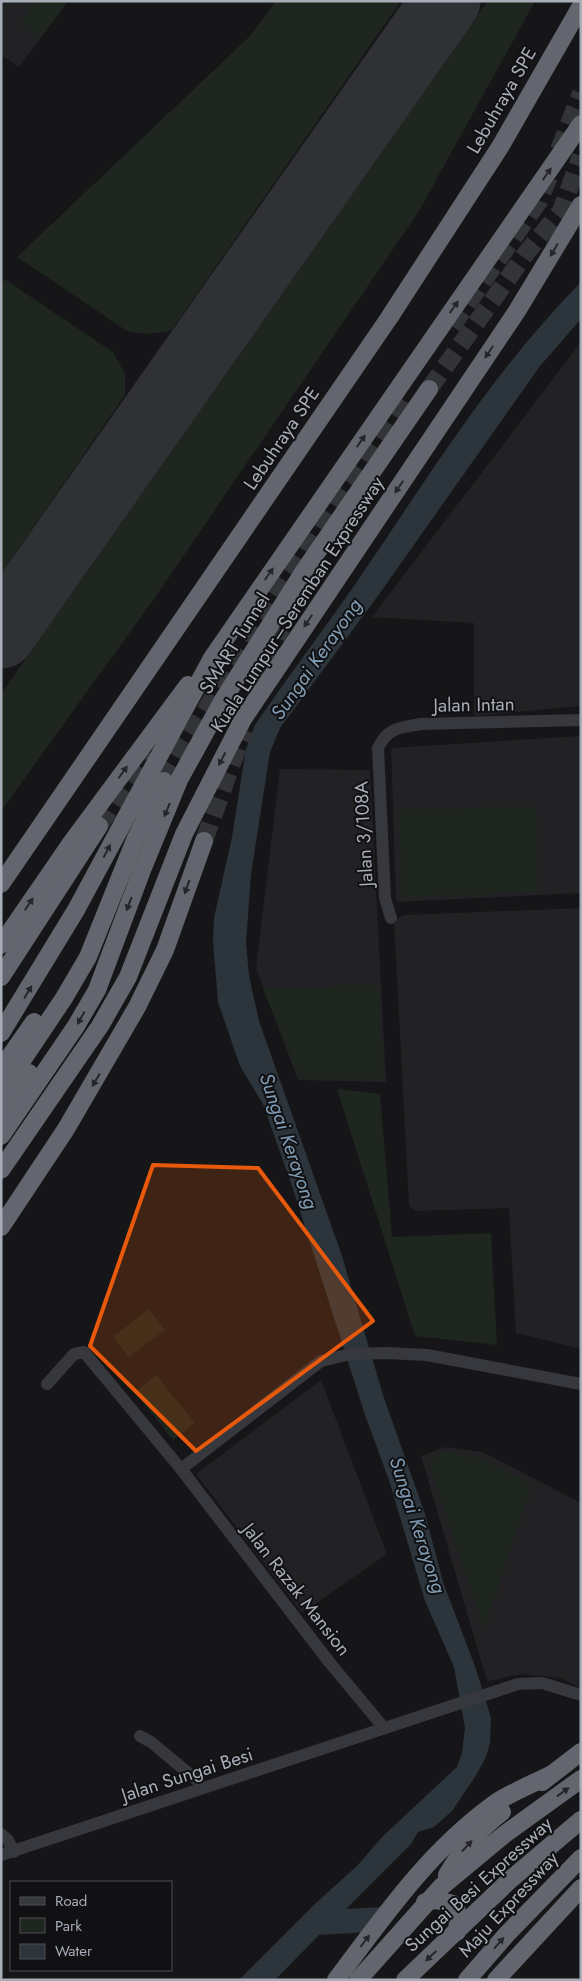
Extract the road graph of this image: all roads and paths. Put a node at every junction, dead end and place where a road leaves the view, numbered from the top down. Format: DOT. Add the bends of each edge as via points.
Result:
graph roads {
  1 [pos="574,1"];
  2 [pos="581,6"];
  3 [pos="581,124"];
  4 [pos="581,205"];
  5 [pos="429,389"];
  6 [pos="304,571"];
  7 [pos="281,628"];
  8 [pos="212,658"];
  9 [pos="581,720"];
  10 [pos="378,748"];
  11 [pos="164,781"];
  12 [pos="99,826"];
  13 [pos="204,841"];
  14 [pos="1,872"];
  15 [pos="1,884"];
  16 [pos="111,898"];
  17 [pos="391,918"];
  18 [pos="114,941"];
  19 [pos="1,945"];
  20 [pos="1,977"];
  21 [pos="1,1033"];
  22 [pos="1,1069"];
  23 [pos="1,1092"];
  24 [pos="1,1114"];
  25 [pos="66,1128"];
  26 [pos="1,1136"];
  27 [pos="1,1170"];
  28 [pos="1,1207"];
  29 [pos="1,1227"];
  30 [pos="47,1384"];
  31 [pos="581,1384"];
  32 [pos="181,1469"];
  33 [pos="581,1695"];
  34 [pos="384,1728"];
  35 [pos="140,1736"];
  36 [pos="581,1752"];
  37 [pos="552,1774"];
  38 [pos="581,1779"];
  39 [pos="202,1789"];
  40 [pos="581,1820"];
  41 [pos="1,1834"];
  42 [pos="8,1854"];
  43 [pos="581,1858"];
  44 [pos="441,1887"];
  45 [pos="581,1888"];
  46 [pos="425,1902"];
  47 [pos="457,1932"];
  48 [pos="336,1980"];
  49 [pos="358,1980"];
  50 [pos="405,1980"];
  51 [pos="467,1980"];
  52 [pos="496,1980"];
  1 -- 14 [label="highway, Lebuhraya SPE" via="493,143 382,315"];
  2 -- 15 [label="highway, Lebuhraya SPE" via="500,147 389,318"];
  8 -- 3 [label="highway, Kuala Lumpur–Seremban Expressway, one-way"];
  4 -- 27 [label="highway, Kuala Lumpur–Seremban Expressway, one-way" via="517,311 243,718 184,834 128,977 100,1026"];
  5 -- 6 [label="highway, SMART Tunnel"];
  6 -- 7 [label="highway"];
  6 -- 18 [label="highway, SMART Tunnel, one-way" via="223,700 179,780"];
  19 -- 8 [label="highway, one-way" via="162,718"];
  21 -- 8 [label="highway, Kuala Lumpur–Seremban Expressway, one-way" via="76,910"];
  9 -- 10 [label="street, Jalan Intan" via="421,724 396,728 384,736"];
  10 -- 17 [label="street, Jalan 3/108A" via="385,898"];
  11 -- 16 [label="highway"];
  12 -- 20 [label="highway"];
  13 -- 25 [label="highway, one-way" via="165,950 112,1052"];
  16 -- 22 [label="highway"];
  16 -- 23 [label="highway" via="88,957"];
  18 -- 24 [label="highway, SMART Tunnel"];
  18 -- 26 [label="highway, SMART Tunnel, one-way" via="97,990"];
  25 -- 28 [label="highway"];
  25 -- 29 [label="highway"];
  30 -- 32 [label="street, Jalan Razak Mansion" via="74,1354 84,1352"];
  31 -- 32 [label="street" via="427,1356 351,1354 321,1361"];
  32 -- 34 [label="street, Jalan Razak Mansion"];
  33 -- 34 [label="street" via="542,1683 518,1684"];
  34 -- 39 [label="street, Jalan Sungai Besi"];
  35 -- 39 [label="street" via="198,1781"];
  36 -- 37 [label="highway"];
  44 -- 37 [label="highway, one-way" via="458,1855 489,1822"];
  48 -- 37 [label="highway, one-way" via="423,1867 462,1829 496,1803"];
  44 -- 38 [label="highway, Sungai Besi Expressway, one-way" via="479,1854"];
  39 -- 42 [label="street, Jalan Sungai Besi"];
  40 -- 47 [label="highway, Sungai Besi Expressway"];
  41 -- 42 [label="street" via="8,1840"];
  51 -- 43 [label="highway, Maju Expressway, one-way"];
  44 -- 46 [label="highway, Sungai Besi Expressway"];
  45 -- 52 [label="highway"];
  46 -- 47 [label="highway" via="436,1900 453,1904 458,1910"];
  46 -- 49 [label="highway, Sungai Besi Expressway"];
  47 -- 50 [label="highway, Sungai Besi Expressway, one-way"];
}
